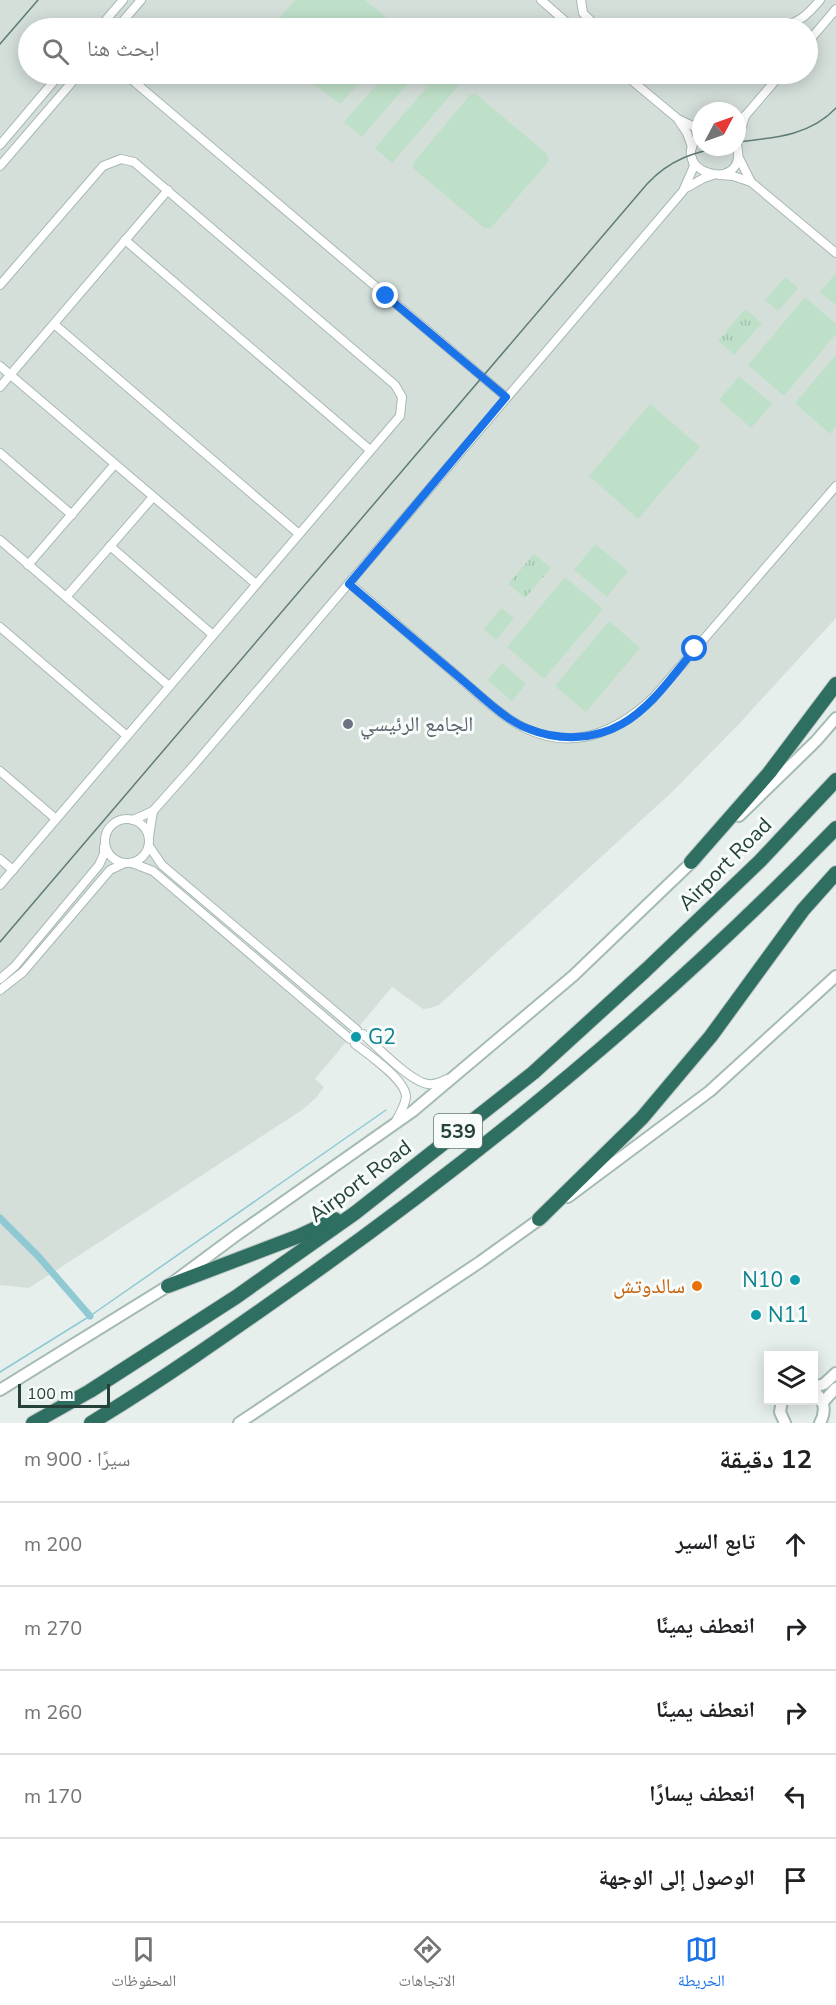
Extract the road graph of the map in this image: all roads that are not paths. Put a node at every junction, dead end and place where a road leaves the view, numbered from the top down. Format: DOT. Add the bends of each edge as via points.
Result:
graph roads {
  1 [pos="123,0"];
  2 [pos="141,0"];
  3 [pos="541,0"];
  4 [pos="581,0"];
  5 [pos="820,0"];
  6 [pos="836,9"];
  7 [pos="108,18"];
  8 [pos="126,18"];
  9 [pos="562,18"];
  10 [pos="588,18"];
  11 [pos="804,18"];
  12 [pos="818,29"];
  13 [pos="52,84"];
  14 [pos="70,84"];
  15 [pos="137,84"];
  16 [pos="636,84"];
  17 [pos="772,84"];
  18 [pos="746,115"];
  19 [pos="678,119"];
  20 [pos="692,127"];
  21 [pos="0,145"];
  22 [pos="692,147"];
  23 [pos="738,156"];
  24 [pos="693,158"];
  25 [pos="0,166"];
  26 [pos="717,175"];
  27 [pos="751,182"];
  28 [pos="168,190"];
  29 [pos="682,191"];
  30 [pos="125,240"];
  31 [pos="836,253"];
  32 [pos="0,285"];
  33 [pos="54,324"];
  34 [pos="0,366"];
  35 [pos="10,375"];
  36 [pos="0,387"];
  37 [pos="506,397"];
  38 [pos="370,450"];
  39 [pos="0,453"];
  40 [pos="115,464"];
  41 [pos="836,486"];
  42 [pos="153,497"];
  43 [pos="72,514"];
  44 [pos="299,534"];
  45 [pos="0,540"];
  46 [pos="110,546"];
  47 [pos="28,565"];
  48 [pos="349,584"];
  49 [pos="256,585"];
  50 [pos="66,597"];
  51 [pos="0,627"];
  52 [pos="213,634"];
  53 [pos="836,684"];
  54 [pos="169,686"];
  55 [pos="836,718"];
  56 [pos="127,736"];
  57 [pos="0,771"];
  58 [pos="836,780"];
  59 [pos="153,811"];
  60 [pos="56,819"];
  61 [pos="133,820"];
  62 [pos="836,828"];
  63 [pos="149,842"];
  64 [pos="104,847"];
  65 [pos="0,859"];
  66 [pos="691,862"];
  67 [pos="129,863"];
  68 [pos="13,870"];
  69 [pos="836,873"];
  70 [pos="0,885"];
  71 [pos="836,976"];
  72 [pos="0,979"];
  73 [pos="0,990"];
  74 [pos="371,1042"];
  75 [pos="363,1051"];
  76 [pos="456,1075"];
  77 [pos="395,1124"];
  78 [pos="386,1188"];
  79 [pos="539,1219"];
  80 [pos="168,1286"];
  81 [pos="836,1373"];
  82 [pos="818,1387"];
  83 [pos="836,1388"];
  84 [pos="0,1390"];
  85 [pos="818,1396"];
  86 [pos="823,1402"];
  87 [pos="781,1406"];
  88 [pos="823,1421"];
  89 [pos="33,1423"];
  90 [pos="91,1423"];
  91 [pos="239,1423"];
  92 [pos="776,1423"];
  93 [pos="785,1423"];
  1 -- 7 [label="street"];
  2 -- 8 [label="street"];
  3 -- 9 [label="street"];
  4 -- 10 [label="street"];
  5 -- 11 [label="street"];
  6 -- 12 [label="street"];
  13 -- 21 [label="street"];
  14 -- 25 [label="street"];
  15 -- 37 [label="street"];
  16 -- 19 [label="street"];
  17 -- 18 [label="street"];
  19 -- 20 [label="street"];
  19 -- 22 [label="street"];
  23 -- 26 [label="street" via="732,168"];
  23 -- 27 [label="street"];
  24 -- 26 [label="street" via="700,170"];
  24 -- 29 [label="street" via="694,166"];
  26 -- 27 [label="street"];
  26 -- 29 [label="street"];
  27 -- 31 [label="street"];
  28 -- 30 [label="street"];
  28 -- 32 [label="street" via="134,162 121,159 102,166"];
  28 -- 38 [label="street" via="395,385 402,397 400,416"];
  29 -- 37 [label="street"];
  30 -- 33 [label="street"];
  30 -- 38 [label="street"];
  33 -- 35 [label="street"];
  33 -- 44 [label="street"];
  34 -- 35 [label="street"];
  35 -- 36 [label="street"];
  35 -- 40 [label="street"];
  37 -- 48 [label="street"];
  38 -- 44 [label="street"];
  39 -- 43 [label="street"];
  40 -- 42 [label="street"];
  40 -- 43 [label="street"];
  41 -- 48 [label="street" via="653,698 622,724 576,738 527,729"];
  42 -- 46 [label="street"];
  42 -- 49 [label="street"];
  43 -- 47 [label="street"];
  44 -- 49 [label="street"];
  45 -- 47 [label="street"];
  46 -- 50 [label="street"];
  46 -- 52 [label="street"];
  47 -- 50 [label="street"];
  48 -- 59 [label="street"];
  49 -- 52 [label="street"];
  50 -- 54 [label="street"];
  51 -- 56 [label="street"];
  52 -- 54 [label="street"];
  53 -- 66 [label="highway" via="770,773"];
  54 -- 56 [label="street"];
  55 -- 66 [label="main road"];
  56 -- 60 [label="street"];
  57 -- 60 [label="street"];
  58 -- 78 [label="highway, Airport Road / 539" via="760,861 533,1073"];
  59 -- 61 [label="street"];
  59 -- 63 [label="street"];
  60 -- 68 [label="street"];
  61 -- 63 [label="street" via="144,827"];
  61 -- 64 [label="street" via="113,823 105,835"];
  62 -- 90 [label="highway, 539" via="677,981 471,1156 363,1239"];
  63 -- 67 [label="street" via="143,856"];
  63 -- 74 [label="street" via="162,865"];
  64 -- 67 [label="street" via="113,859"];
  64 -- 72 [label="street" via="99,865"];
  65 -- 68 [label="street"];
  66 -- 76 [label="main road" via="573,976"];
  67 -- 73 [label="street" via="110,870 23,972"];
  67 -- 75 [label="street" via="153,871"];
  68 -- 70 [label="street"];
  69 -- 79 [label="highway" via="803,910 711,1036 642,1118"];
  71 -- 79 [label="main road" via="710,1091"];
  74 -- 75 [label="street"];
  74 -- 76 [label="street" via="417,1081 429,1085"];
  75 -- 77 [label="street" via="402,1084 406,1096"];
  76 -- 77 [label="main road"];
  77 -- 80 [label="main road"];
  78 -- 80 [label="highway" via="299,1236"];
  78 -- 89 [label="highway, Airport Road / 539" via="236,1297"];
  79 -- 91 [label="main road"];
  80 -- 84 [label="main road"];
  81 -- 82 [label="main road"];
  83 -- 86 [label="main road"];
  85 -- 86 [label="main road"];
  86 -- 88 [label="main road"];
  87 -- 92 [label="main road"];
  87 -- 93 [label="main road"];
}
